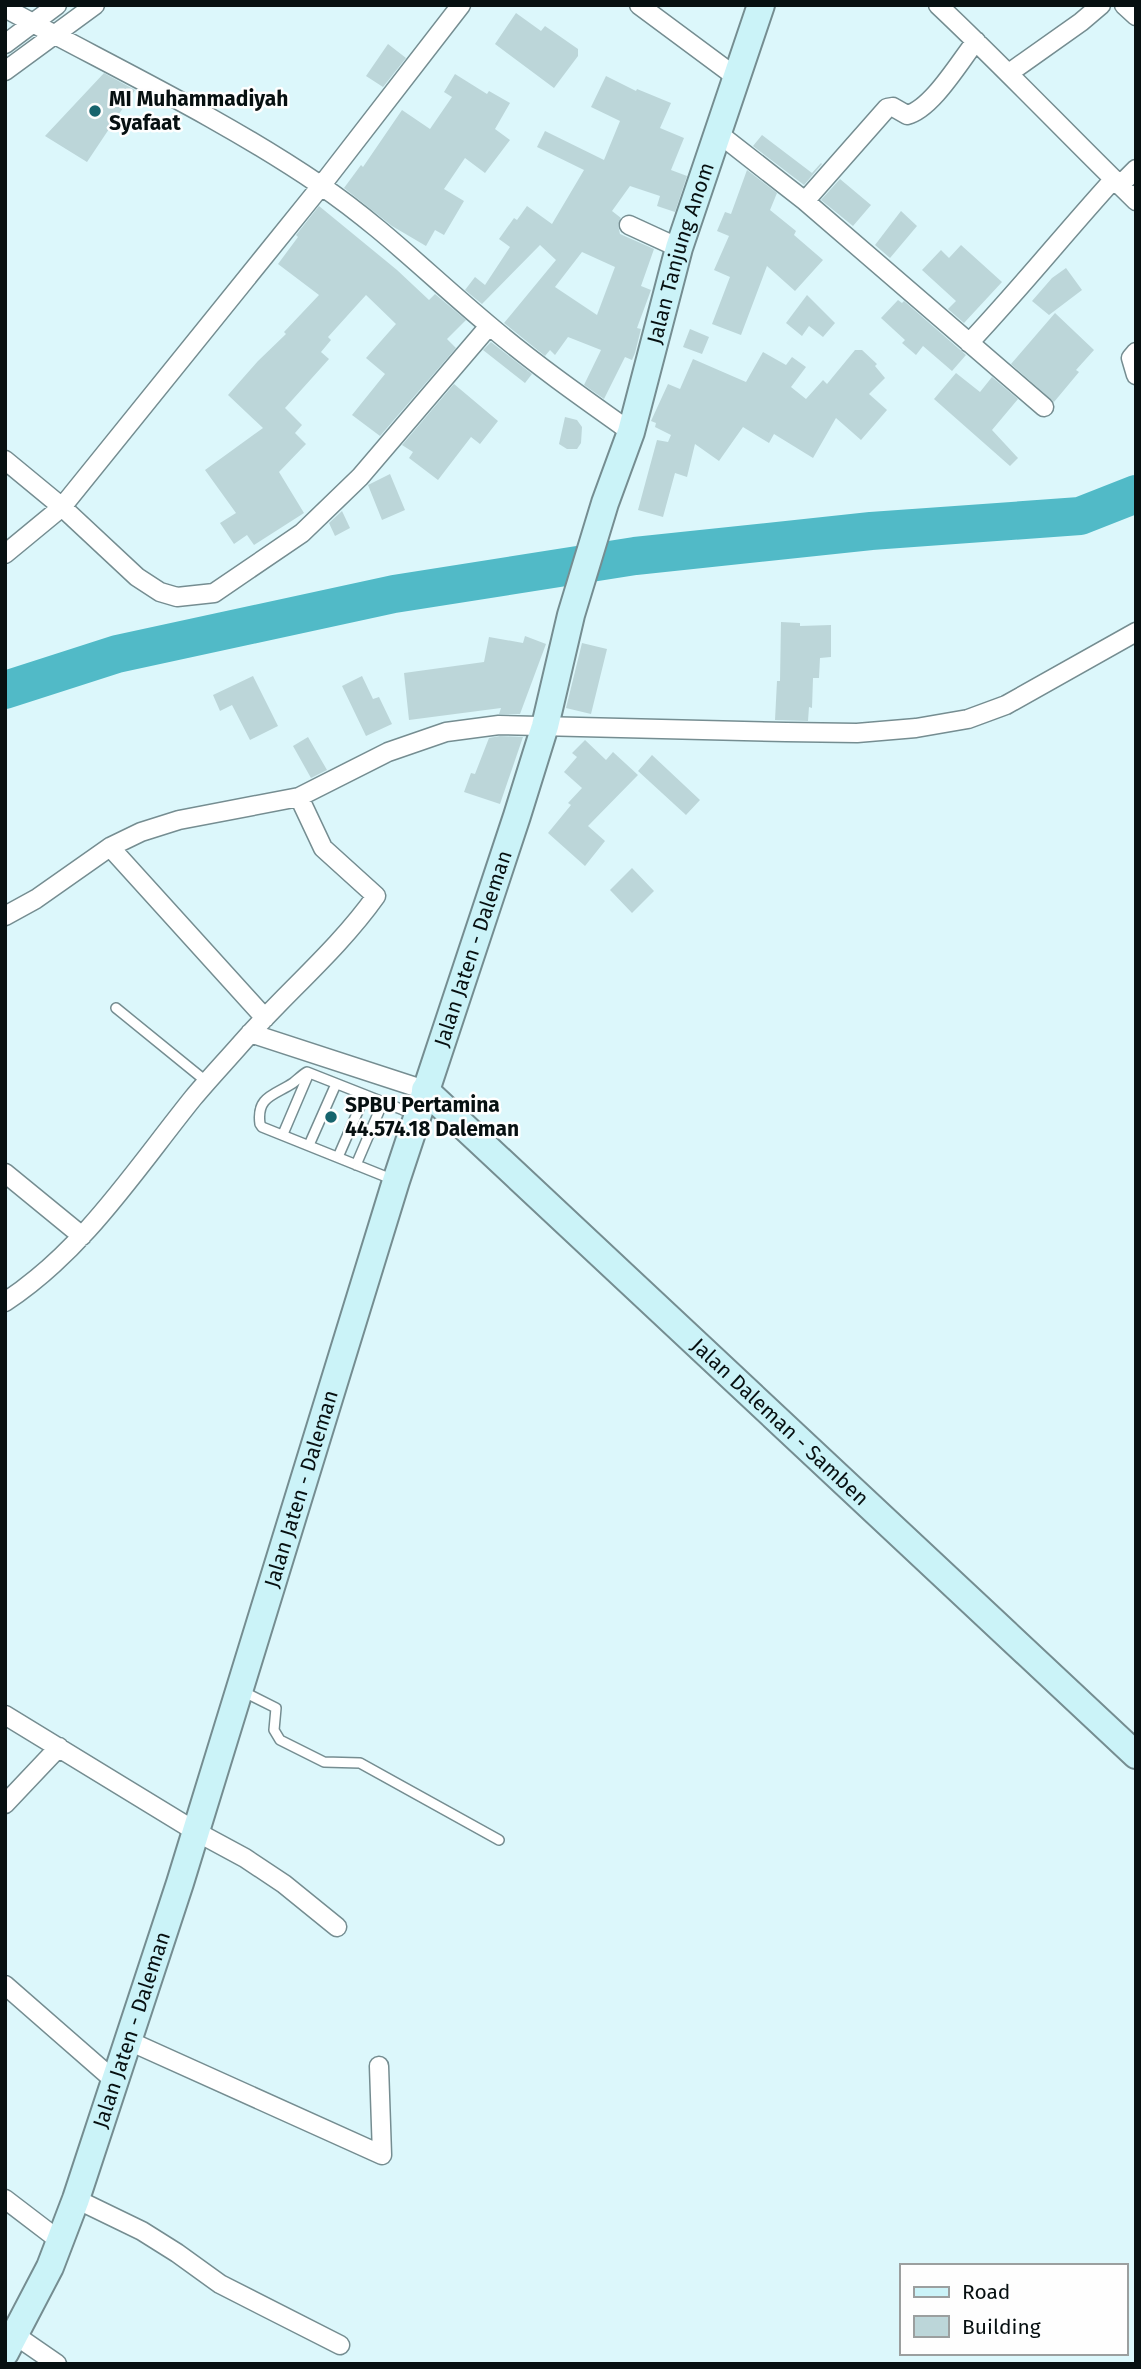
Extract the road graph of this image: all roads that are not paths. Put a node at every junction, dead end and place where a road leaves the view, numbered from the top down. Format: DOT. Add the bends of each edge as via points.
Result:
graph roads {
  1 [pos="57,5"];
  2 [pos="95,5"];
  3 [pos="461,5"];
  4 [pos="639,5"];
  5 [pos="761,5"];
  6 [pos="938,5"];
  7 [pos="1101,5"];
  8 [pos="1124,5"];
  9 [pos="5,8"];
  10 [pos="1136,16"];
  11 [pos="43,29"];
  12 [pos="976,41"];
  13 [pos="5,44"];
  14 [pos="5,71"];
  15 [pos="1009,73"];
  16 [pos="736,77"];
  17 [pos="718,133"];
  18 [pos="1136,169"];
  19 [pos="1116,183"];
  20 [pos="321,186"];
  21 [pos="805,201"];
  22 [pos="1136,201"];
  23 [pos="629,225"];
  24 [pos="679,248"];
  25 [pos="489,326"];
  26 [pos="969,344"];
  27 [pos="1136,352"];
  28 [pos="1136,375"];
  29 [pos="1044,407"];
  30 [pos="631,432"];
  31 [pos="5,460"];
  32 [pos="62,507"];
  33 [pos="5,554"];
  34 [pos="571,615"];
  35 [pos="1136,632"];
  36 [pos="545,726"];
  37 [pos="299,797"];
  38 [pos="114,851"];
  39 [pos="5,916"];
  40 [pos="116,1007"];
  41 [pos="265,1017"];
  42 [pos="250,1033"];
  43 [pos="309,1073"];
  44 [pos="207,1082"];
  45 [pos="335,1084"];
  46 [pos="425,1090"];
  47 [pos="365,1095"];
  48 [pos="383,1102"];
  49 [pos="417,1116"];
  50 [pos="283,1134"];
  51 [pos="309,1145"];
  52 [pos="338,1157"];
  53 [pos="356,1165"];
  54 [pos="5,1173"];
  55 [pos="396,1181"];
  56 [pos="82,1236"];
  57 [pos="5,1302"];
  58 [pos="240,1690"];
  59 [pos="5,1715"];
  60 [pos="59,1747"];
  61 [pos="1136,1755"];
  62 [pos="5,1804"];
  63 [pos="195,1831"];
  64 [pos="499,1840"];
  65 [pos="337,1927"];
  66 [pos="5,1985"];
  67 [pos="129,2041"];
  68 [pos="379,2066"];
  69 [pos="116,2082"];
  70 [pos="5,2199"];
  71 [pos="76,2199"];
  72 [pos="60,2241"];
  73 [pos="10,2344"];
  74 [pos="340,2346"];
  75 [pos="57,2364"];
  1 -- 11 [label="street"];
  2 -- 11 [label="street"];
  3 -- 20 [label="street"];
  4 -- 16 [label="street"];
  5 -- 16 [label="main road, Jalan Tanjung Anom"];
  6 -- 12 [label="street"];
  7 -- 15 [label="street"];
  8 -- 10 [label="street"];
  9 -- 11 [label="street"];
  11 -- 13 [label="street"];
  11 -- 14 [label="street"];
  11 -- 20 [label="street" via="230,127"];
  12 -- 15 [label="street"];
  12 -- 21 [label="street" via="915,113 887,107"];
  15 -- 19 [label="street"];
  16 -- 17 [label="main road, Jalan Tanjung Anom"];
  17 -- 21 [label="street"];
  17 -- 24 [label="main road, Jalan Tanjung Anom"];
  18 -- 19 [label="street"];
  19 -- 22 [label="street"];
  19 -- 26 [label="street" via="1073,224"];
  20 -- 25 [label="street" via="402,248"];
  20 -- 32 [label="street"];
  21 -- 26 [label="street"];
  23 -- 24 [label="street"];
  24 -- 30 [label="main road, Jalan Tanjung Anom"];
  25 -- 30 [label="street"];
  25 -- 32 [label="street" via="360,477 302,533 214,593 177,597 160,592 137,577"];
  26 -- 29 [label="street"];
  27 -- 28 [label="street" via="1131,358"];
  30 -- 34 [label="main road, Jalan Tanjung Anom"];
  31 -- 32 [label="street"];
  32 -- 33 [label="street"];
  34 -- 36 [label="main road, Jalan Jaten - Daleman"];
  35 -- 36 [label="street" via="1006,705 968,719 916,728 786,733"];
  36 -- 37 [label="street" via="486,726 421,739"];
  36 -- 46 [label="main road, Jalan Jaten - Daleman"];
  37 -- 38 [label="street" via="178,820 141,832"];
  37 -- 41 [label="street" via="323,848 376,896"];
  38 -- 39 [label="street"];
  38 -- 41 [label="street"];
  40 -- 44 [label="lane"];
  41 -- 42 [label="street"];
  42 -- 44 [label="street"];
  42 -- 46 [label="street"];
  43 -- 45 [label="lane"];
  43 -- 50 [label="lane"];
  43 -- 50 [label="lane" via="271,1093 260,1111 262,1127"];
  44 -- 56 [label="street"];
  45 -- 47 [label="lane"];
  45 -- 51 [label="lane"];
  46 -- 49 [label="main road, Jalan Jaten - Daleman"];
  46 -- 61 [label="main road, Jalan Daleman - Samben"];
  47 -- 48 [label="lane"];
  47 -- 52 [label="lane"];
  48 -- 49 [label="lane"];
  48 -- 53 [label="lane"];
  49 -- 55 [label="main road, Jalan Jaten - Daleman"];
  50 -- 51 [label="lane"];
  51 -- 52 [label="lane"];
  52 -- 53 [label="lane"];
  53 -- 55 [label="lane"];
  54 -- 56 [label="street"];
  55 -- 58 [label="main road, Jalan Jaten - Daleman"];
  56 -- 57 [label="street"];
  58 -- 63 [label="main road, Jalan Jaten - Daleman"];
  58 -- 64 [label="lane" via="276,1708 274,1730 280,1740 324,1762 360,1763"];
  59 -- 60 [label="street"];
  60 -- 62 [label="street"];
  60 -- 63 [label="street"];
  63 -- 65 [label="street" via="284,1884"];
  63 -- 67 [label="main road, Jalan Jaten - Daleman"];
  66 -- 69 [label="street"];
  67 -- 68 [label="street" via="382,2155"];
  67 -- 69 [label="main road, Jalan Jaten - Daleman"];
  69 -- 71 [label="main road, Jalan Jaten - Daleman"];
  70 -- 72 [label="street"];
  71 -- 72 [label="main road, Jalan Jaten - Daleman"];
  71 -- 74 [label="street" via="142,2231 220,2284"];
  72 -- 73 [label="main road, Jalan Jaten - Daleman"];
  73 -- 75 [label="street"];
}
